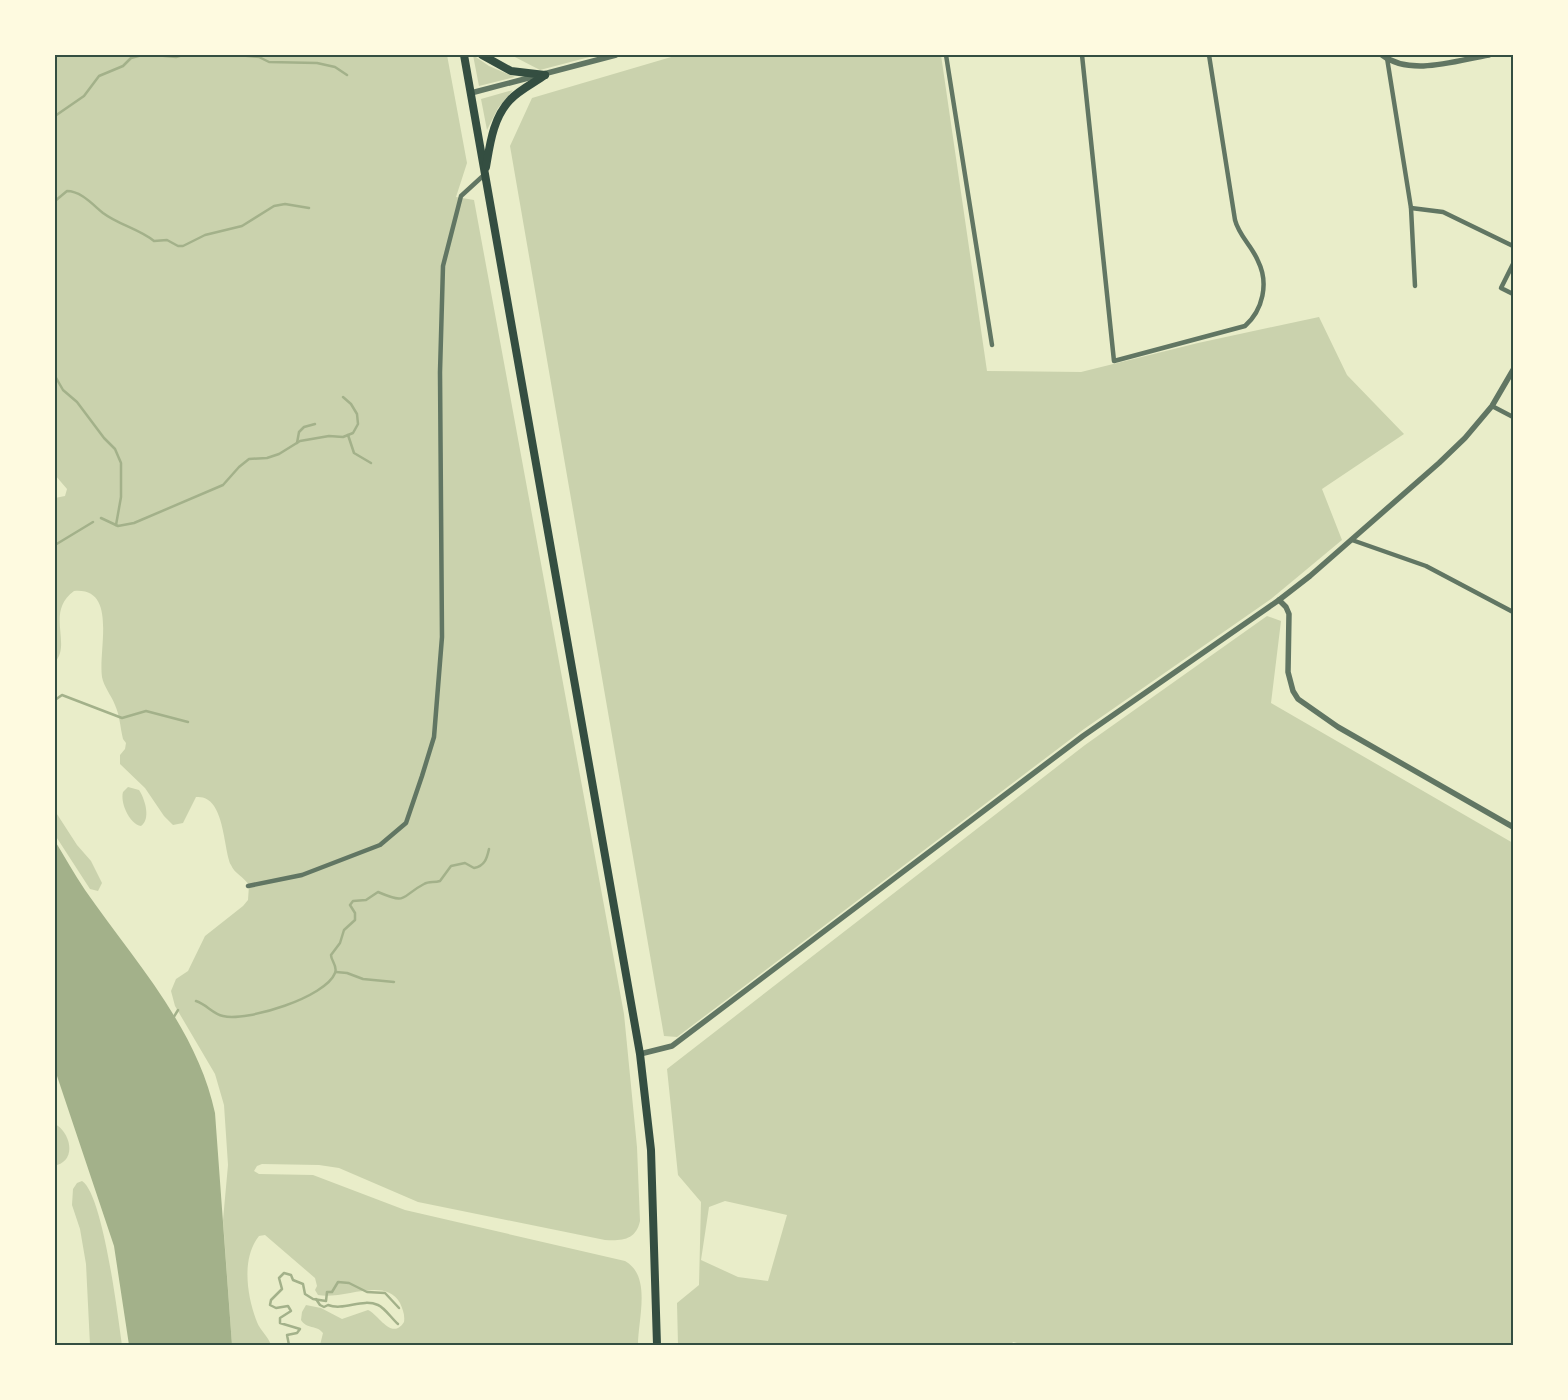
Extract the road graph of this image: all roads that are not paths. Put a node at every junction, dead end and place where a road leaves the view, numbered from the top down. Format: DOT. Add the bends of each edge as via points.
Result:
graph roads {
  1 [pos="464,55"];
  2 [pos="482,55"];
  3 [pos="616,55"];
  4 [pos="946,55"];
  5 [pos="1082,55"];
  6 [pos="1209,55"];
  7 [pos="1490,55"];
  8 [pos="1385,57"];
  9 [pos="545,75"];
  10 [pos="471,94"];
  11 [pos="485,174"];
  12 [pos="1411,208"];
  13 [pos="1513,246"];
  14 [pos="1513,264"];
  15 [pos="1415,286"];
  16 [pos="1513,294"];
  17 [pos="992,345"];
  18 [pos="1513,370"];
  19 [pos="1492,406"];
  20 [pos="1513,417"];
  21 [pos="1352,540"];
  22 [pos="1279,600"];
  23 [pos="1513,612"];
  24 [pos="1513,827"];
  25 [pos="248,886"];
  26 [pos="640,1054"];
  27 [pos="657,1345"];
  1 -- 10 [label="main road"];
  2 -- 9 [label="main road" via="511,71"];
  3 -- 9 [label="street"];
  4 -- 17 [label="street"];
  5 -- 6 [label="street" via="1114,361 1245,326 1261,302 1262,279 1258,259 1240,234 1235,220"];
  7 -- 8 [label="street" via="1423,66 1406,65"];
  8 -- 12 [label="street"];
  9 -- 10 [label="street"];
  9 -- 11 [label="main road" via="510,100 503,110 493,132"];
  10 -- 11 [label="main road"];
  11 -- 25 [label="street" via="461,196 443,266 440,372 442,637 434,737 422,776 406,823 380,845 302,874"];
  11 -- 26 [label="main road"];
  12 -- 13 [label="street" via="1443,212"];
  12 -- 15 [label="street"];
  14 -- 16 [label="street" via="1502,288"];
  18 -- 19 [label="street"];
  19 -- 20 [label="street"];
  19 -- 21 [label="street" via="1439,463"];
  21 -- 22 [label="street"];
  21 -- 23 [label="street" via="1426,566"];
  22 -- 24 [label="street" via="1289,614 1288,672 1298,699 1338,727"];
  22 -- 26 [label="street" via="1083,736 672,1046"];
  26 -- 27 [label="main road" via="651,1150"];
}
